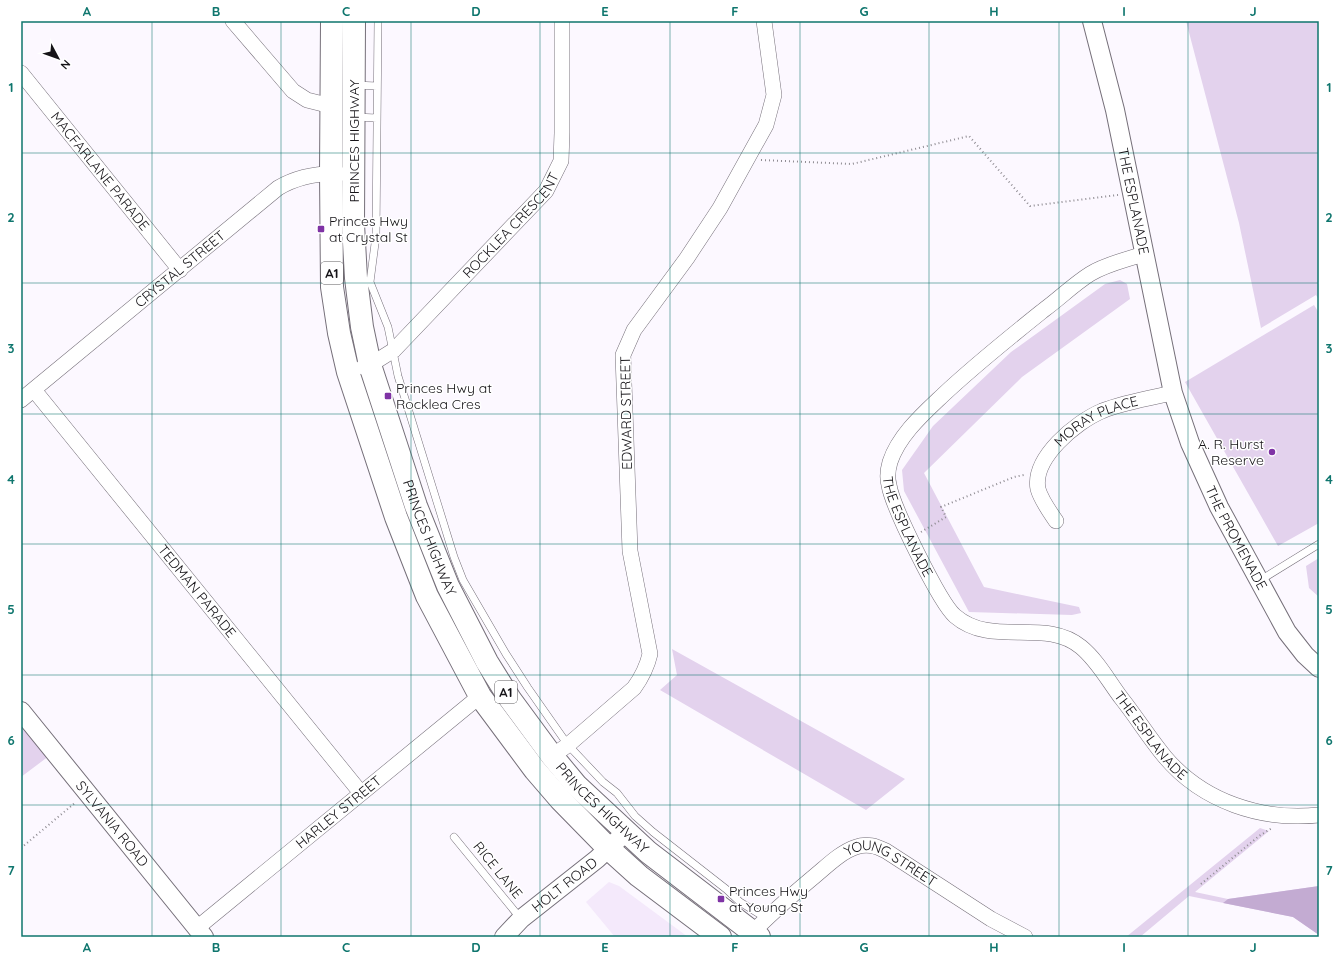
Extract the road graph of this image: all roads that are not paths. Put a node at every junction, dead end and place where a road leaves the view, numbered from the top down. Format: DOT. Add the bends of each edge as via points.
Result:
graph roads {
  1 [pos="233,21"];
  2 [pos="332,21"];
  3 [pos="354,21"];
  4 [pos="378,21"];
  5 [pos="562,21"];
  6 [pos="764,21"];
  7 [pos="1092,21"];
  8 [pos="21,73"];
  9 [pos="354,84"];
  10 [pos="377,86"];
  11 [pos="331,106"];
  12 [pos="354,117"];
  13 [pos="377,118"];
  14 [pos="330,173"];
  15 [pos="354,174"];
  16 [pos="1144,254"];
  17 [pos="180,270"];
  18 [pos="394,350"];
  19 [pos="370,366"];
  20 [pos="348,372"];
  21 [pos="26,391"];
  22 [pos="1173,393"];
  23 [pos="1056,521"];
  24 [pos="1319,544"];
  25 [pos="1258,581"];
  26 [pos="1319,668"];
  27 [pos="480,696"];
  28 [pos="21,711"];
  29 [pos="560,750"];
  30 [pos="361,793"];
  31 [pos="1319,815"];
  32 [pos="626,832"];
  33 [pos="454,837"];
  34 [pos="608,848"];
  35 [pos="521,919"];
  36 [pos="756,931"];
  37 [pos="200,933"];
  38 [pos="504,937"];
  39 [pos="720,937"];
  40 [pos="1025,937"];
  1 -- 11 [label="street" via="293,91 307,100"];
  2 -- 11 [label="highway, PRINCES HIGHWAY / A1"];
  3 -- 9 [label="highway, PRINCES HIGHWAY / A1"];
  4 -- 10 [label="lane, PRINCES HIGHWAY"];
  5 -- 18 [label="street, ROCKLEA CRESCENT" via="561,161 546,190"];
  6 -- 29 [label="street, EDWARD STREET" via="774,95 766,124 716,214 634,330 623,356 630,551 650,654 645,671 634,688"];
  7 -- 16 [label="street, THE ESPLANADE" via="1114,110"];
  8 -- 17 [label="street, MACFARLANE PARADE"];
  9 -- 10 [label="lane"];
  9 -- 12 [label="highway, PRINCES HIGHWAY / A1"];
  10 -- 13 [label="lane, PRINCES HIGHWAY"];
  11 -- 14 [label="highway, PRINCES HIGHWAY / A1"];
  12 -- 13 [label="lane"];
  12 -- 15 [label="highway, PRINCES HIGHWAY / A1"];
  13 -- 18 [label="lane, PRINCES HIGHWAY" via="376,236 370,282"];
  14 -- 15 [label="street, CRYSTAL STREET"];
  14 -- 17 [label="street, CRYSTAL STREET" via="293,180 278,188"];
  14 -- 20 [label="highway, PRINCES HIGHWAY / A1" via="332,287"];
  15 -- 19 [label="highway, PRINCES HIGHWAY / A1" via="356,278"];
  16 -- 22 [label="street, THE PROMENADE"];
  16 -- 31 [label="street, THE ESPLANADE" via="1111,264 1090,274 983,359 923,414 908,432 890,462 888,484 910,538 944,603 962,622 988,631 1049,633 1073,641 1090,656 1166,758 1196,783 1240,808 1258,813 1281,816"];
  17 -- 21 [label="street, CRYSTAL STREET"];
  18 -- 19 [label="street, ROCKLEA CRESCENT"];
  18 -- 29 [label="lane, PRINCES HIGHWAY" via="398,376 463,580 524,682"];
  19 -- 20 [label="street, ROCKLEA CRESCENT"];
  19 -- 29 [label="highway, PRINCES HIGHWAY / A1" via="416,506 448,586 487,662 510,699"];
  20 -- 27 [label="highway, PRINCES HIGHWAY / A1" via="396,517 427,596"];
  21 -- 30 [label="street, TEDMAN PARADE"];
  22 -- 23 [label="street, MORAY PLACE" via="1112,408 1086,420 1047,455 1034,474 1039,490"];
  22 -- 25 [label="street, THE PROMENADE" via="1206,482"];
  24 -- 25 [label="lane"];
  25 -- 26 [label="street, THE PROMENADE" via="1287,632"];
  27 -- 30 [label="street, HARLEY STREET"];
  27 -- 34 [label="highway, PRINCES HIGHWAY / A1" via="535,770"];
  28 -- 37 [label="street, SYLVANIA ROAD"];
  29 -- 32 [label="highway, PRINCES HIGHWAY / A1" via="576,784"];
  29 -- 36 [label="lane, PRINCES HIGHWAY" via="617,793 634,816 726,889 740,902"];
  30 -- 37 [label="street, HARLEY STREET"];
  32 -- 34 [label="street, HOLT ROAD"];
  32 -- 36 [label="highway, PRINCES HIGHWAY / A1" via="674,873"];
  33 -- 35 [label="lane, RICE LANE"];
  34 -- 35 [label="street, HOLT ROAD"];
  34 -- 39 [label="highway, PRINCES HIGHWAY / A1" via="639,876"];
  35 -- 38 [label="street, HOLT ROAD"];
  36 -- 40 [label="street, YOUNG STREET" via="843,854 857,847 870,846 886,850 991,919"];
}
